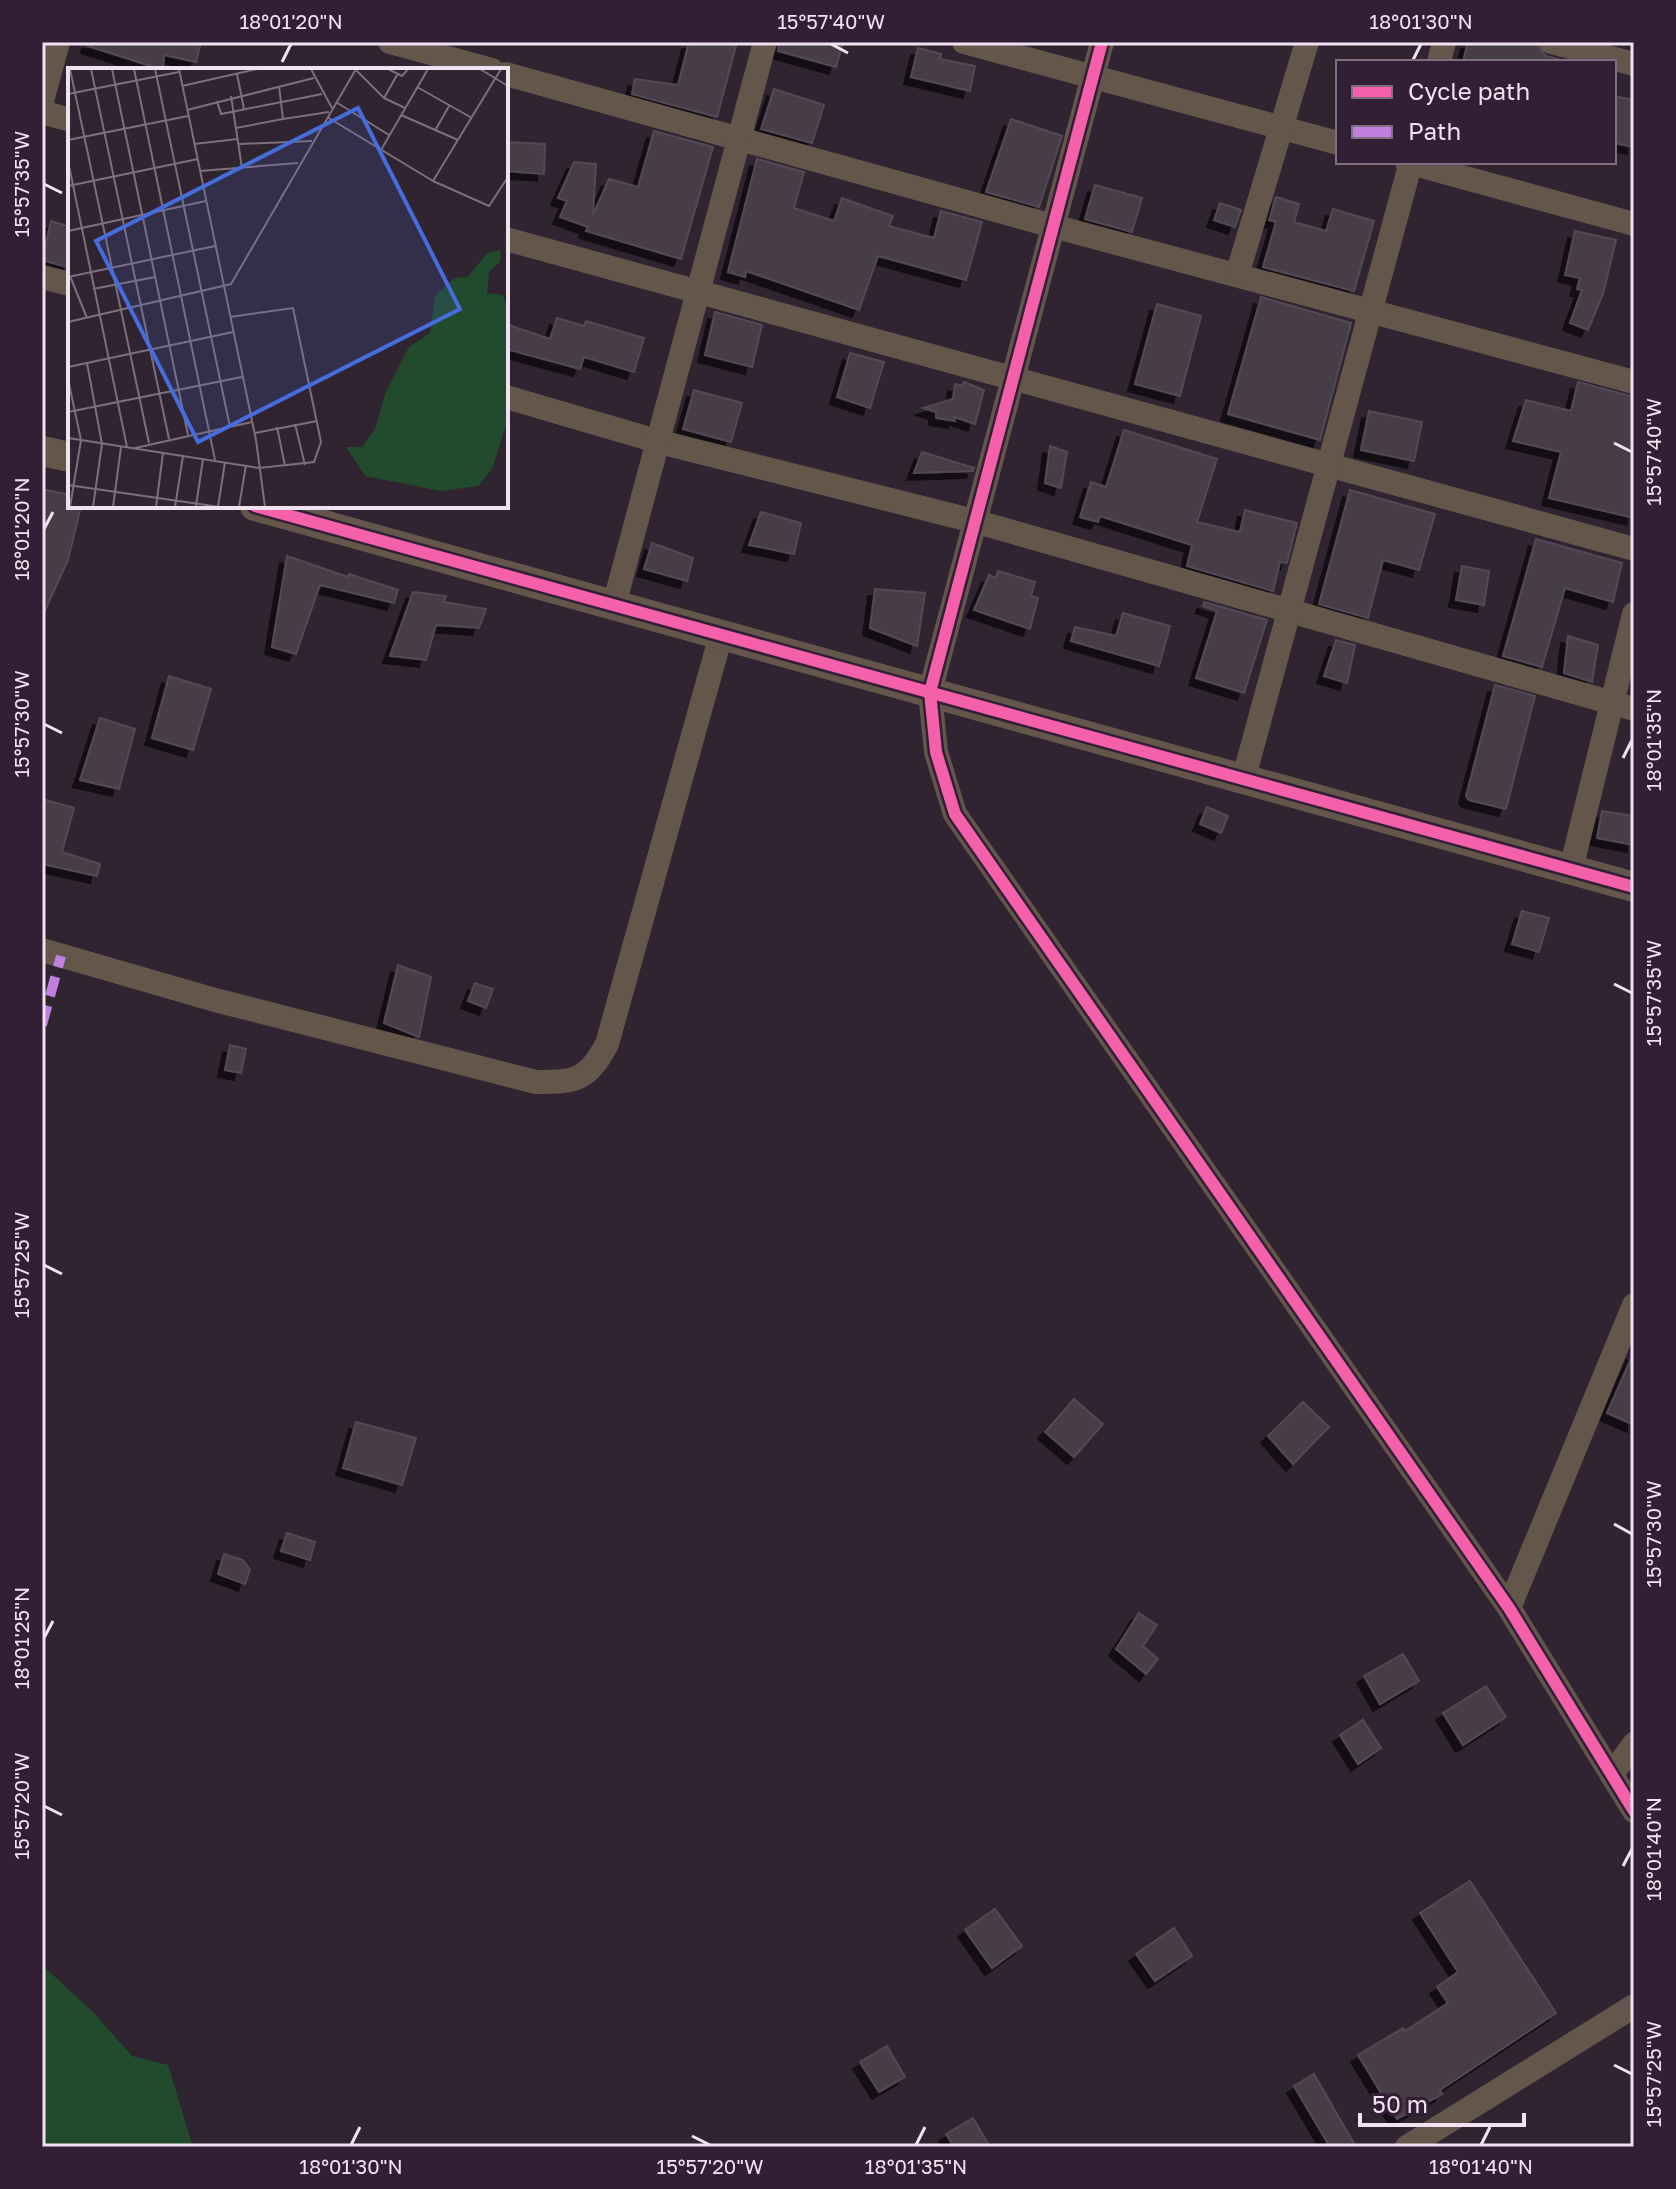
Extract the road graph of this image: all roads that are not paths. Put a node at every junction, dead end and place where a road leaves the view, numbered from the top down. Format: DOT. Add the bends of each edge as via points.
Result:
graph roads {
  1 [pos="58,42"];
  2 [pos="390,42"];
  3 [pos="765,42"];
  4 [pos="964,42"];
  5 [pos="1102,42"];
  6 [pos="1307,42"];
  7 [pos="1551,42"];
  8 [pos="412,53"];
  9 [pos="1634,64"];
  10 [pos="483,68"];
  11 [pos="508,75"];
  12 [pos="1093,77"];
  13 [pos="42,101"];
  14 [pos="42,112"];
  15 [pos="68,119"];
  16 [pos="1282,128"];
  17 [pos="740,138"];
  18 [pos="1336,142"];
  19 [pos="1409,164"];
  20 [pos="1417,164"];
  21 [pos="1634,224"];
  22 [pos="1053,226"];
  23 [pos="508,240"];
  24 [pos="1237,275"];
  25 [pos="42,277"];
  26 [pos="68,284"];
  27 [pos="699,292"];
  28 [pos="1371,310"];
  29 [pos="1013,379"];
  30 [pos="1634,382"];
  31 [pos="508,398"];
  32 [pos="660,442"];
  33 [pos="42,451"];
  34 [pos="68,457"];
  35 [pos="1329,465"];
  36 [pos="286,510"];
  37 [pos="974,521"];
  38 [pos="1634,549"];
  39 [pos="614,605"];
  40 [pos="1291,613"];
  41 [pos="1634,614"];
  42 [pos="721,635"];
  43 [pos="930,692"];
  44 [pos="1623,706"];
  45 [pos="1244,777"];
  46 [pos="1571,869"];
  47 [pos="1634,887"];
  48 [pos="42,950"];
  49 [pos="1634,1305"];
  50 [pos="1509,1608"];
  51 [pos="1634,1744"];
  52 [pos="1612,1774"];
  53 [pos="1634,1811"];
  54 [pos="1634,2006"];
  55 [pos="1407,2147"];
  1 -- 13 [label="street"];
  2 -- 8 [label="street"];
  3 -- 17 [label="street"];
  4 -- 12 [label="street"];
  5 -- 12 [label="street"];
  6 -- 16 [label="street"];
  7 -- 9 [label="street"];
  8 -- 10 [label="street"];
  11 -- 17 [label="street"];
  12 -- 16 [label="street"];
  12 -- 22 [label="street"];
  14 -- 15 [label="street"];
  16 -- 18 [label="street"];
  16 -- 24 [label="street"];
  17 -- 22 [label="street"];
  17 -- 27 [label="street"];
  19 -- 28 [label="street"];
  20 -- 21 [label="street"];
  22 -- 24 [label="street"];
  22 -- 29 [label="street"];
  23 -- 27 [label="street"];
  24 -- 28 [label="street"];
  25 -- 26 [label="street"];
  27 -- 29 [label="street"];
  27 -- 32 [label="street"];
  28 -- 30 [label="street"];
  28 -- 35 [label="street"];
  29 -- 35 [label="street"];
  29 -- 37 [label="street"];
  31 -- 32 [label="street"];
  32 -- 37 [label="street"];
  32 -- 39 [label="street"];
  33 -- 34 [label="street"];
  35 -- 38 [label="street"];
  35 -- 40 [label="street"];
  36 -- 39 [label="street"];
  37 -- 40 [label="street"];
  37 -- 43 [label="street"];
  39 -- 42 [label="street"];
  40 -- 44 [label="street"];
  40 -- 45 [label="street"];
  41 -- 44 [label="street"];
  42 -- 43 [label="street"];
  42 -- 48 [label="street" via="607,1044 584,1076 569,1082 536,1082"];
  43 -- 45 [label="street"];
  43 -- 50 [label="street" via="936,752 955,814"];
  44 -- 46 [label="street"];
  45 -- 46 [label="street"];
  46 -- 47 [label="street"];
  49 -- 50 [label="street"];
  50 -- 52 [label="street"];
  51 -- 52 [label="street"];
  52 -- 53 [label="street"];
  54 -- 55 [label="street"];
}
